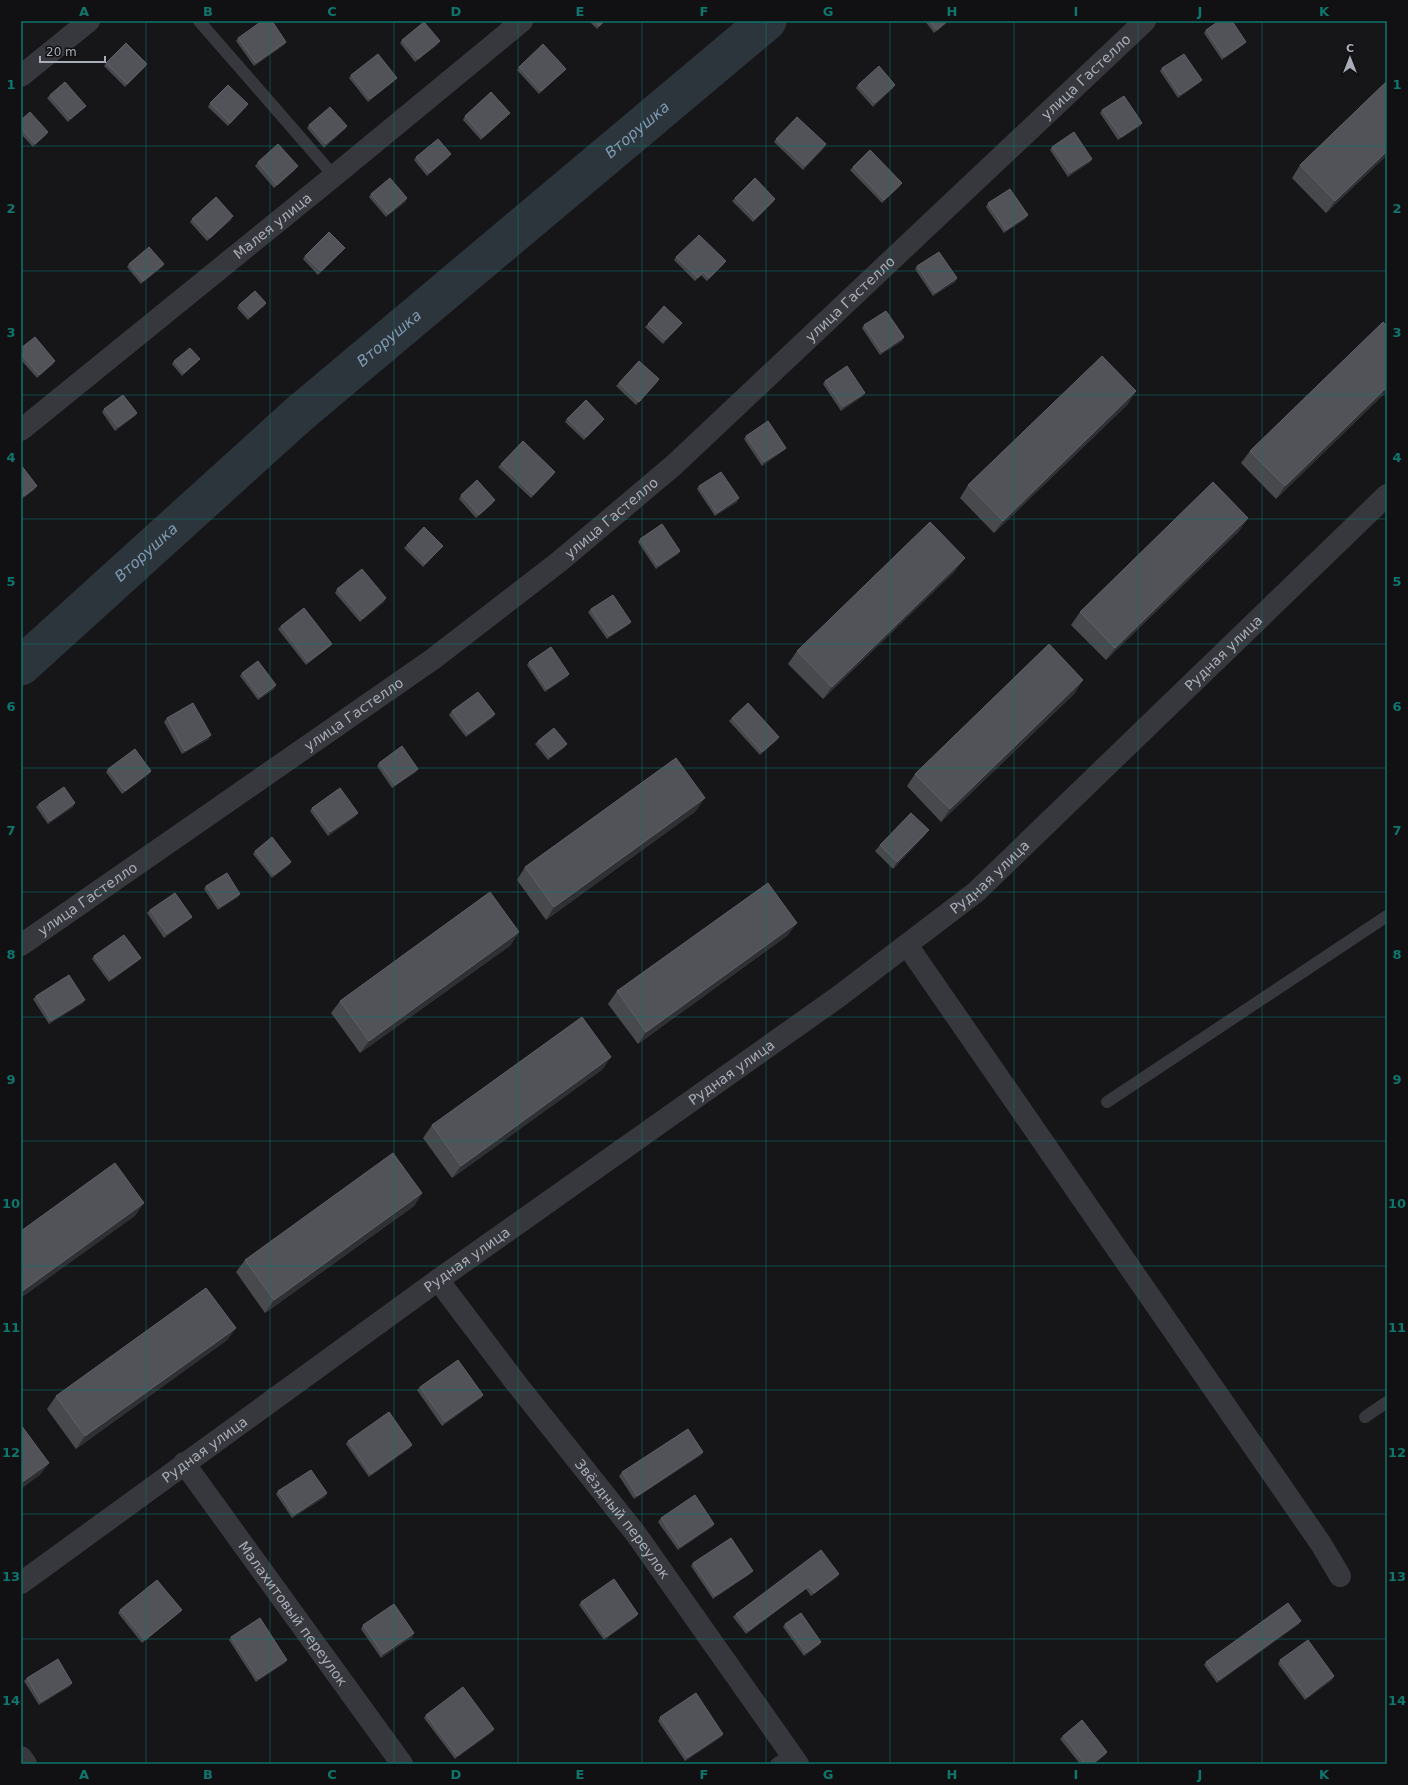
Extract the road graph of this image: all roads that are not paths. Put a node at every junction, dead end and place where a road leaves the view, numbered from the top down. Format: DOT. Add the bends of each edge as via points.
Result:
graph roads {
  1 [pos="89,21"];
  2 [pos="198,21"];
  3 [pos="522,21"];
  4 [pos="1144,21"];
  5 [pos="21,76"];
  6 [pos="334,176"];
  7 [pos="21,430"];
  8 [pos="1387,495"];
  9 [pos="1387,916"];
  10 [pos="21,945"];
  11 [pos="907,945"];
  12 [pos="1107,1102"];
  13 [pos="438,1280"];
  14 [pos="1387,1402"];
  15 [pos="1365,1417"];
  16 [pos="184,1463"];
  17 [pos="1340,1576"];
  18 [pos="21,1584"];
  19 [pos="21,1757"];
  20 [pos="788,1761"];
  21 [pos="26,1764"];
  22 [pos="402,1764"];
  1 -- 5 [label="street"];
  2 -- 6 [label="lane"];
  3 -- 6 [label="street, Малея улица"];
  4 -- 10 [label="street, улица Гастелло" via="674,465 560,561 433,659"];
  6 -- 7 [label="street, Малея улица"];
  8 -- 11 [label="street, Рудная улица" via="976,892"];
  9 -- 12 [label="lane"];
  11 -- 13 [label="street, Рудная улица" via="838,997"];
  11 -- 17 [label="street" via="1316,1537"];
  13 -- 16 [label="street, Рудная улица"];
  13 -- 20 [label="street, Звёздный переулок" via="636,1534"];
  14 -- 15 [label="lane"];
  16 -- 18 [label="street, Рудная улица"];
  16 -- 22 [label="street, Малахитовый переулок"];
  19 -- 21 [label="street"];
}
